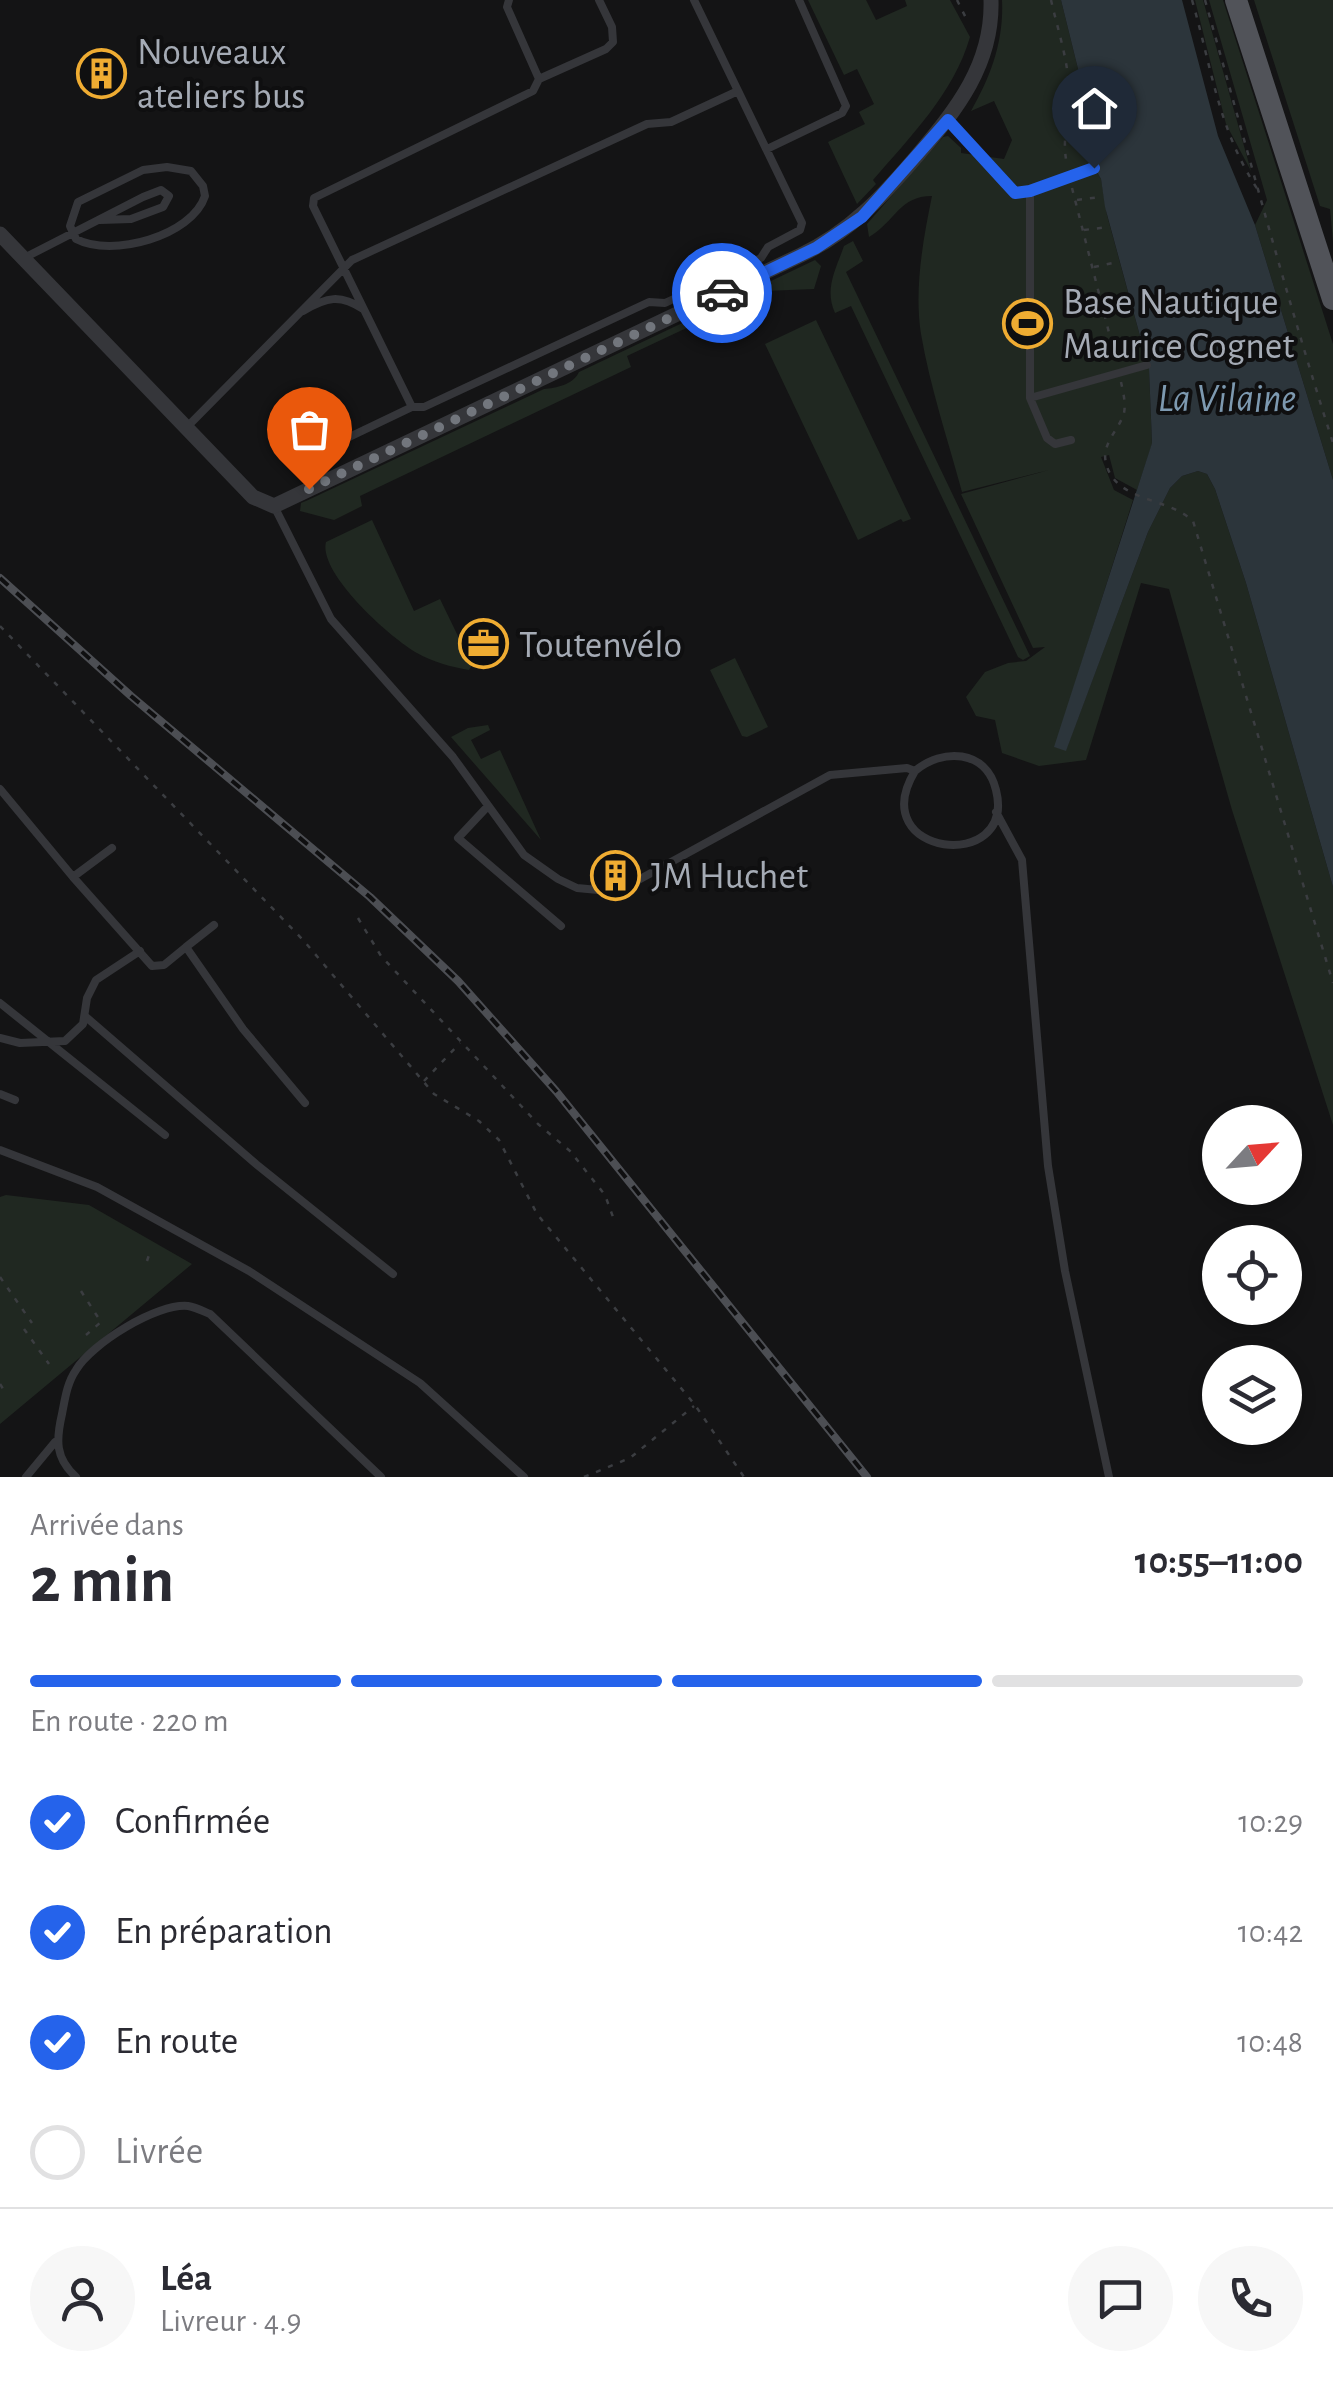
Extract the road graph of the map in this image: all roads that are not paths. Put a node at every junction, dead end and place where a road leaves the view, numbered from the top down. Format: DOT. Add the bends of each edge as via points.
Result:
graph roads {
  1 [pos="509,0"];
  2 [pos="599,0"];
  3 [pos="694,0"];
  4 [pos="799,0"];
  5 [pos="991,0"];
  6 [pos="1236,0"];
  7 [pos="539,79"];
  8 [pos="738,91"];
  9 [pos="948,120"];
  10 [pos="766,150"];
  11 [pos="1094,168"];
  12 [pos="1030,191"];
  13 [pos="100,220"];
  14 [pos="73,232"];
  15 [pos="0,234"];
  16 [pos="24,258"];
  17 [pos="342,267"];
  18 [pos="1333,300"];
  19 [pos="364,309"];
  20 [pos="295,315"];
  21 [pos="1147,364"];
  22 [pos="1030,398"];
  23 [pos="412,407"];
  24 [pos="185,429"];
  25 [pos="290,438"];
  26 [pos="1071,440"];
  27 [pos="274,506"];
  28 [pos="915,771"];
  29 [pos="0,788"];
  30 [pos="488,806"];
  31 [pos="996,812"];
  32 [pos="112,848"];
  33 [pos="72,878"];
  34 [pos="214,925"];
  35 [pos="561,926"];
  36 [pos="186,947"];
  37 [pos="140,951"];
  38 [pos="0,1003"];
  39 [pos="86,1016"];
  40 [pos="0,1038"];
  41 [pos="46,1043"];
  42 [pos="0,1094"];
  43 [pos="16,1100"];
  44 [pos="305,1103"];
  45 [pos="164,1136"];
  46 [pos="0,1150"];
  47 [pos="392,1274"];
  48 [pos="55,1442"];
  49 [pos="65,1468"];
  50 [pos="31,1475"];
  51 [pos="55,1477"];
  52 [pos="76,1477"];
  53 [pos="381,1477"];
  54 [pos="524,1477"];
  55 [pos="1109,1477"];
  1 -- 7 [label="lane"];
  2 -- 7 [label="lane" via="613,42"];
  3 -- 8 [label="lane"];
  4 -- 10 [label="lane" via="846,106"];
  5 -- 9 [label="street" via="982,62"];
  6 -- 18 [label="main road"];
  7 -- 17 [label="lane" via="533,92 314,198"];
  8 -- 10 [label="lane"];
  8 -- 17 [label="lane" via="671,122 647,124"];
  9 -- 12 [label="lane" via="1005,185 1015,193"];
  9 -- 27 [label="street" via="873,207 816,248"];
  10 -- 23 [label="lane" via="800,230 760,258 665,302 649,302"];
  11 -- 12 [label="lane"];
  12 -- 22 [label="lane"];
  13 -- 13 [label="lane" via="132,219 163,207 169,196 157,191"];
  13 -- 14 [label="lane"];
  14 -- 14 [label="lane" via="93,246 138,244 195,216 206,196 203,186 183,167 143,170 78,202"];
  14 -- 16 [label="lane"];
  15 -- 16 [label="street"];
  16 -- 24 [label="street"];
  17 -- 19 [label="lane"];
  17 -- 20 [label="lane"];
  19 -- 20 [label="lane" via="332,297"];
  19 -- 23 [label="lane"];
  20 -- 24 [label="lane"];
  21 -- 22 [label="lane"];
  22 -- 26 [label="lane" via="1047,438 1056,444"];
  23 -- 25 [label="lane" via="320,450"];
  24 -- 27 [label="street" via="252,497"];
  27 -- 30 [label="lane" via="331,619"];
  28 -- 30 [label="lane" via="830,776 609,891 577,888 538,866"];
  28 -- 31 [label="lane" via="943,755 976,762 995,784"];
  28 -- 31 [label="lane" via="904,798 907,816 927,841 959,847 974,842"];
  29 -- 33 [label="lane"];
  30 -- 35 [label="lane" via="458,838"];
  31 -- 55 [label="lane" via="1022,860 1048,1166"];
  32 -- 33 [label="lane"];
  33 -- 37 [label="lane"];
  34 -- 36 [label="lane"];
  36 -- 37 [label="lane" via="157,967"];
  36 -- 44 [label="lane"];
  37 -- 39 [label="lane" via="96,980"];
  38 -- 41 [label="lane"];
  39 -- 41 [label="lane" via="66,1041"];
  39 -- 47 [label="lane"];
  40 -- 41 [label="lane"];
  41 -- 45 [label="lane"];
  42 -- 43 [label="lane"];
  46 -- 54 [label="lane" via="97,1187 249,1271 420,1382"];
  48 -- 49 [label="lane"];
  48 -- 50 [label="lane"];
  48 -- 53 [label="lane" via="77,1366 156,1311 187,1306 210,1314"];
  49 -- 51 [label="lane"];
  49 -- 52 [label="lane"];
}
